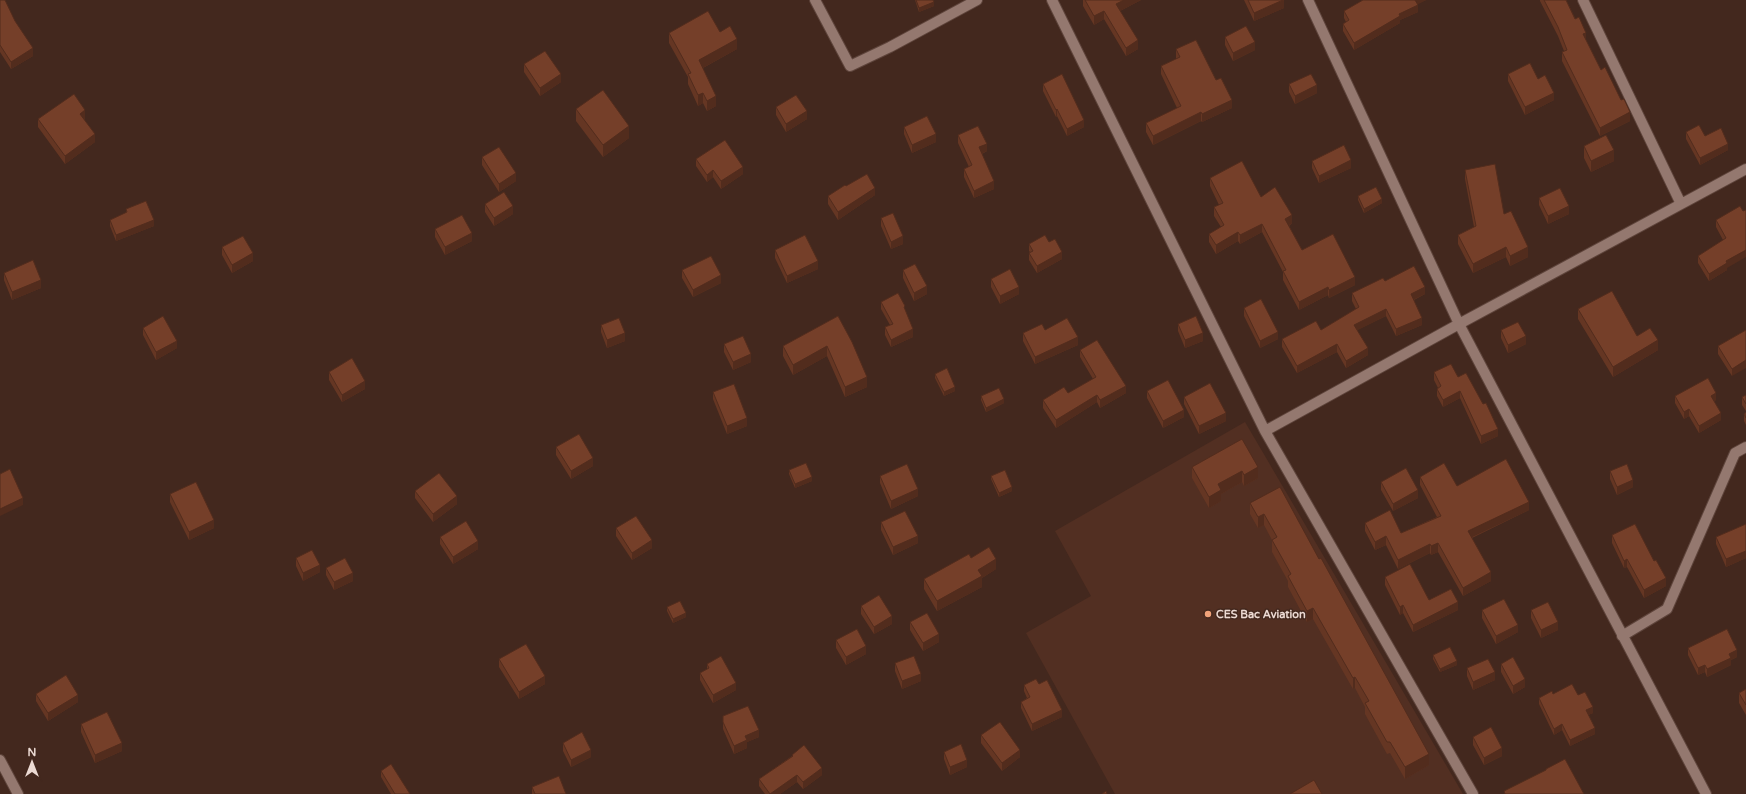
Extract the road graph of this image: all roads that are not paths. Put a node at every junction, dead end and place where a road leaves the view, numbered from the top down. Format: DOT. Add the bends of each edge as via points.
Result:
graph roads {
  1 [pos="815,0"];
  2 [pos="977,0"];
  3 [pos="1052,0"];
  4 [pos="1308,0"];
  5 [pos="1583,0"];
  6 [pos="1746,169"];
  7 [pos="1681,204"];
  8 [pos="1459,324"];
  9 [pos="1265,431"];
  10 [pos="1746,447"];
  11 [pos="1622,636"];
  12 [pos="0,760"];
  13 [pos="18,794"];
  14 [pos="1473,794"];
  15 [pos="1706,794"];
  1 -- 2 [label="street" via="850,66 890,48"];
  3 -- 9 [label="street"];
  4 -- 8 [label="street"];
  5 -- 7 [label="street"];
  6 -- 7 [label="street"];
  7 -- 8 [label="street"];
  8 -- 9 [label="street"];
  8 -- 11 [label="street"];
  9 -- 14 [label="street"];
  10 -- 11 [label="street" via="1735,453 1667,609"];
  11 -- 15 [label="street"];
  12 -- 13 [label="street"];
}
